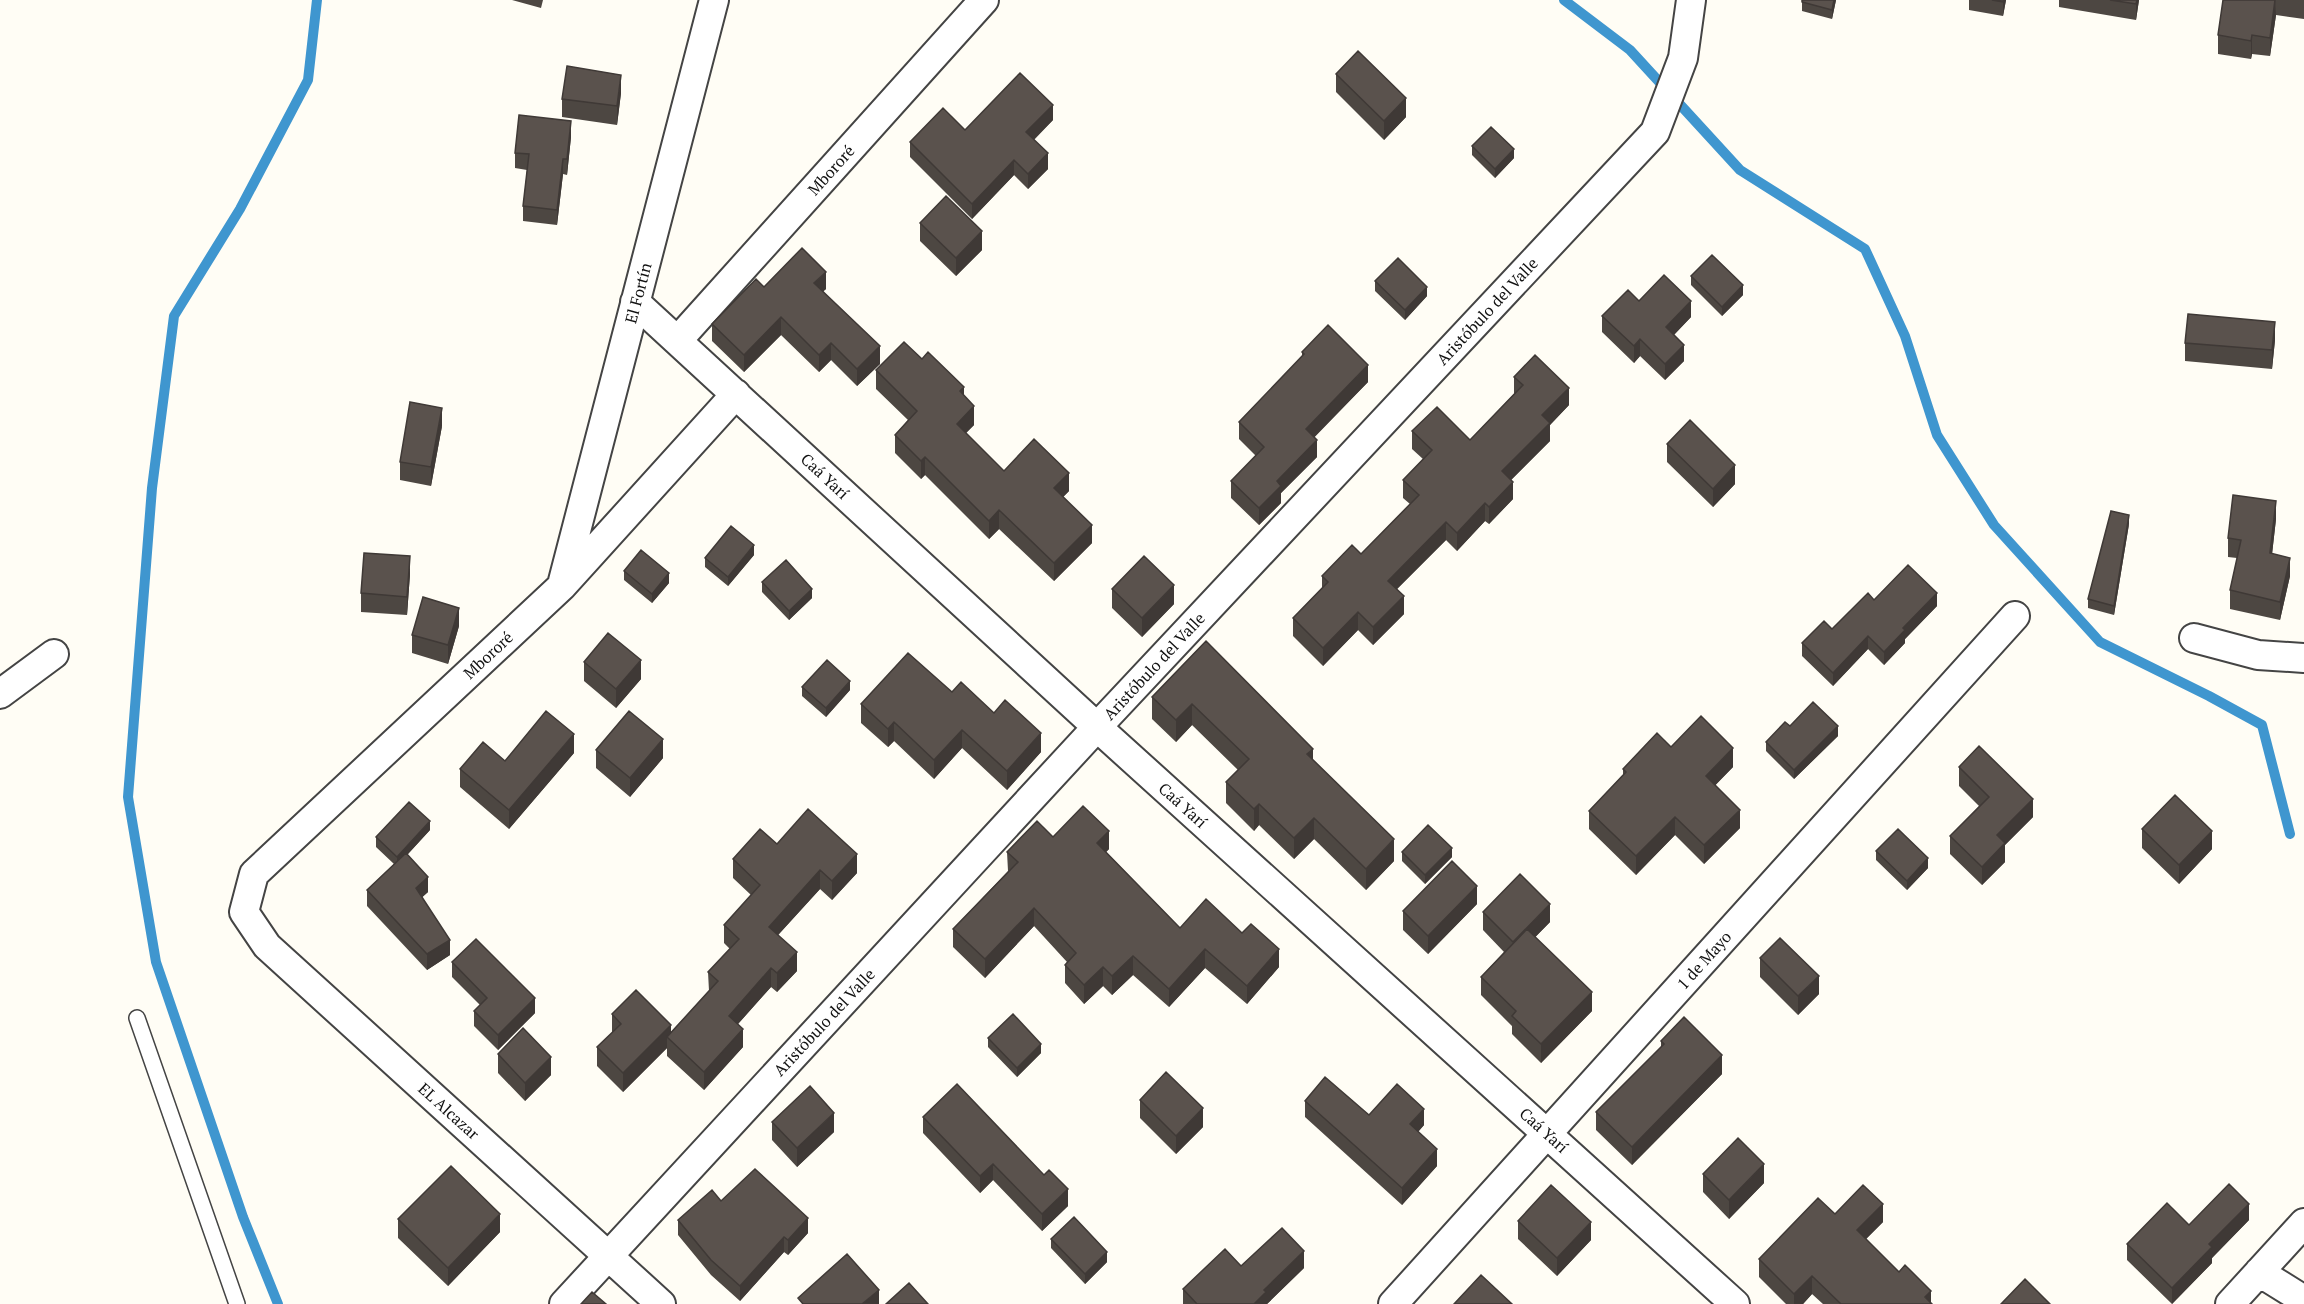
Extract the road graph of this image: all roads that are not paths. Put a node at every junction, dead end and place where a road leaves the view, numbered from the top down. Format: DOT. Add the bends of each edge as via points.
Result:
graph roads {
  1 [pos="714,0"];
  2 [pos="984,0"];
  3 [pos="1691,0"];
  4 [pos="635,302"];
  5 [pos="678,340"];
  6 [pos="736,394"];
  7 [pos="562,586"];
  8 [pos="2014,616"];
  9 [pos="2194,638"];
  10 [pos="54,654"];
  11 [pos="2304,658"];
  12 [pos="0,694"];
  13 [pos="1097,727"];
  14 [pos="244,912"];
  15 [pos="137,1018"];
  16 [pos="1547,1133"];
  17 [pos="2304,1222"];
  18 [pos="608,1256"];
  19 [pos="2259,1272"];
  20 [pos="2304,1300"];
  21 [pos="237,1304"];
  22 [pos="564,1304"];
  23 [pos="661,1304"];
  24 [pos="1393,1304"];
  25 [pos="1735,1304"];
  26 [pos="2230,1304"];
  1 -- 4 [label="street, El Fortín"];
  2 -- 5 [label="street, Mbororé"];
  3 -- 13 [label="street, Aristóbulo del Valle" via="1683,58 1655,132"];
  4 -- 5 [label="street, Caá Yarí"];
  4 -- 7 [label="street, El Fortín"];
  5 -- 6 [label="street, Caá Yarí"];
  6 -- 7 [label="street, Mbororé"];
  6 -- 13 [label="street, Caá Yarí"];
  7 -- 14 [label="street, Mbororé" via="254,874"];
  8 -- 16 [label="street, 1 de Mayo"];
  9 -- 11 [label="street" via="2258,655"];
  10 -- 12 [label="street"];
  13 -- 16 [label="street, Caá Yarí"];
  13 -- 18 [label="street, Aristóbulo del Valle"];
  14 -- 18 [label="street, EL Alcazar" via="267,946"];
  15 -- 21 [label="lane"];
  16 -- 24 [label="street, 1 de Mayo"];
  16 -- 25 [label="street, Caá Yarí"];
  17 -- 19 [label="street"];
  18 -- 22 [label="street, Aristóbulo del Valle"];
  18 -- 23 [label="street, EL Alcazar"];
  19 -- 20 [label="street"];
  19 -- 26 [label="street"];
}
